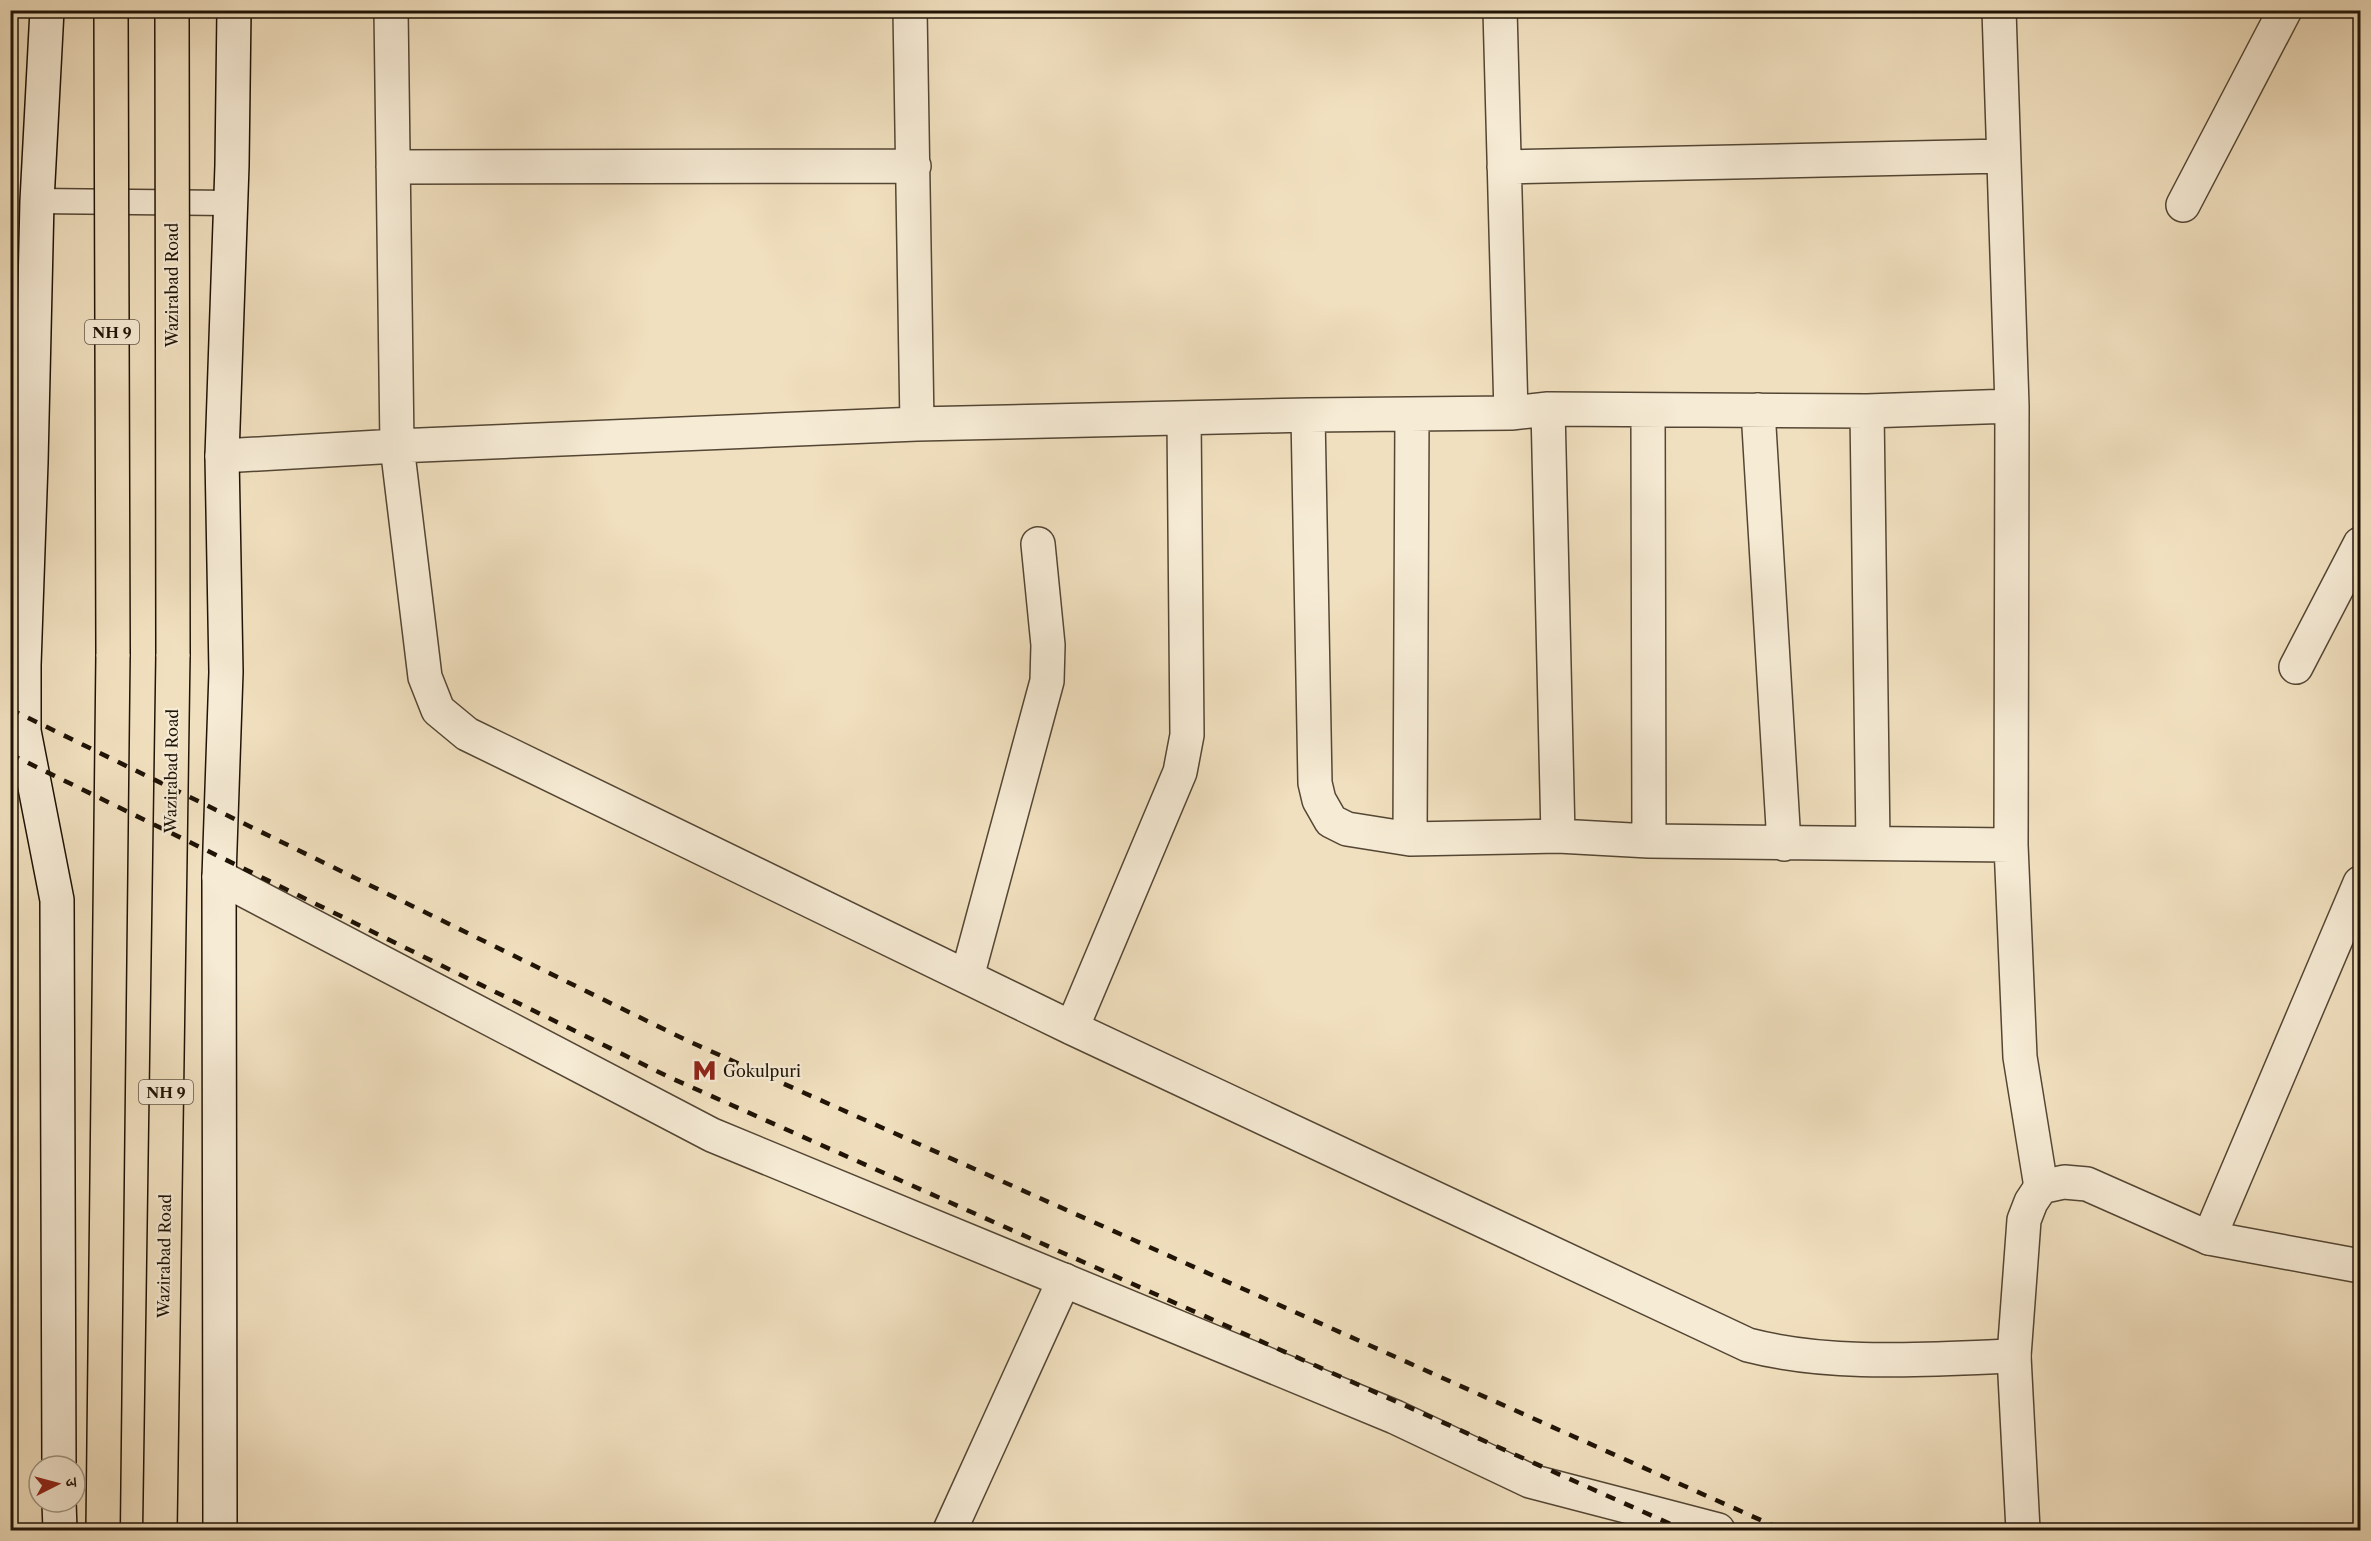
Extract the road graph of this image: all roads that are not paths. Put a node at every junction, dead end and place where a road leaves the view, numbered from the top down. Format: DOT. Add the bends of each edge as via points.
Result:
graph roads {
  1 [pos="47,10"];
  2 [pos="111,10"];
  3 [pos="172,10"];
  4 [pos="234,10"];
  5 [pos="391,10"];
  6 [pos="910,10"];
  7 [pos="1500,10"];
  8 [pos="1999,10"];
  9 [pos="2285,10"];
  10 [pos="2003,156"];
  11 [pos="914,166"];
  12 [pos="393,167"];
  13 [pos="1504,167"];
  14 [pos="36,201"];
  15 [pos="230,203"];
  16 [pos="2183,205"];
  17 [pos="2012,406"];
  18 [pos="1548,409"];
  19 [pos="1648,410"];
  20 [pos="1758,410"];
  21 [pos="1867,411"];
  22 [pos="1511,413"];
  23 [pos="1308,415"];
  24 [pos="1412,415"];
  25 [pos="1184,419"];
  26 [pos="917,424"];
  27 [pos="398,446"];
  28 [pos="222,456"];
  29 [pos="1038,544"];
  30 [pos="2361,544"];
  31 [pos="2295,667"];
  32 [pos="17,729"];
  33 [pos="1558,836"];
  34 [pos="1410,839"];
  35 [pos="1649,841"];
  36 [pos="1784,843"];
  37 [pos="1873,843"];
  38 [pos="2011,845"];
  39 [pos="219,877"];
  40 [pos="2361,883"];
  41 [pos="967,977"];
  42 [pos="1072,1028"];
  43 [pos="2041,1187"];
  44 [pos="2209,1238"];
  45 [pos="2361,1266"];
  46 [pos="1064,1280"];
  47 [pos="2014,1364"];
  48 [pos="59,1454"];
  49 [pos="60,1514"];
  50 [pos="60,1530"];
  51 [pos="103,1530"];
  52 [pos="160,1530"];
  53 [pos="220,1530"];
  54 [pos="950,1530"];
  55 [pos="1718,1530"];
  56 [pos="2023,1530"];
  1 -- 14 [label="street"];
  2 -- 51 [label="highway, NH 9, bridge" via="113,654"];
  3 -- 52 [label="highway, Wazirabad Road / NH 9, bridge" via="173,654"];
  4 -- 15 [label="street"];
  5 -- 12 [label="street"];
  6 -- 11 [label="street"];
  7 -- 13 [label="street"];
  8 -- 10 [label="street"];
  9 -- 16 [label="street"];
  10 -- 13 [label="street"];
  10 -- 17 [label="street"];
  11 -- 12 [label="street"];
  11 -- 26 [label="street"];
  12 -- 27 [label="street"];
  13 -- 22 [label="street"];
  14 -- 15 [label="lane"];
  14 -- 32 [label="street" via="24,665"];
  15 -- 28 [label="street"];
  17 -- 21 [label="street"];
  17 -- 38 [label="street"];
  18 -- 19 [label="street"];
  18 -- 22 [label="street"];
  18 -- 33 [label="street"];
  19 -- 20 [label="street"];
  19 -- 35 [label="street"];
  20 -- 21 [label="street"];
  20 -- 36 [label="street"];
  21 -- 37 [label="street"];
  22 -- 24 [label="street"];
  23 -- 24 [label="street"];
  23 -- 25 [label="street"];
  23 -- 34 [label="street" via="1318,800 1331,821 1347,829"];
  24 -- 34 [label="street"];
  25 -- 26 [label="street"];
  25 -- 42 [label="street" via="1187,735 1180,772"];
  26 -- 27 [label="street"];
  27 -- 28 [label="street"];
  27 -- 41 [label="street" via="425,677 438,710 467,734"];
  28 -- 39 [label="street" via="226,672"];
  29 -- 41 [label="street" via="1048,645 1047,681"];
  30 -- 31 [label="street"];
  32 -- 48 [label="street" via="57,900"];
  33 -- 34 [label="street"];
  33 -- 35 [label="street"];
  35 -- 36 [label="street"];
  36 -- 37 [label="street"];
  37 -- 38 [label="street"];
  38 -- 43 [label="street" via="2020,1057"];
  39 -- 46 [label="street" via="712,1135"];
  39 -- 53 [label="street"];
  40 -- 44 [label="street"];
  41 -- 42 [label="street"];
  42 -- 47 [label="street" via="1748,1345 1780,1353"];
  43 -- 44 [label="street" via="2064,1182 2087,1184"];
  43 -- 47 [label="street" via="2024,1220"];
  44 -- 45 [label="street"];
  46 -- 54 [label="street"];
  46 -- 55 [label="street" via="1395,1418 1530,1481"];
  47 -- 56 [label="street"];
  49 -- 50 [label="street"];
}
